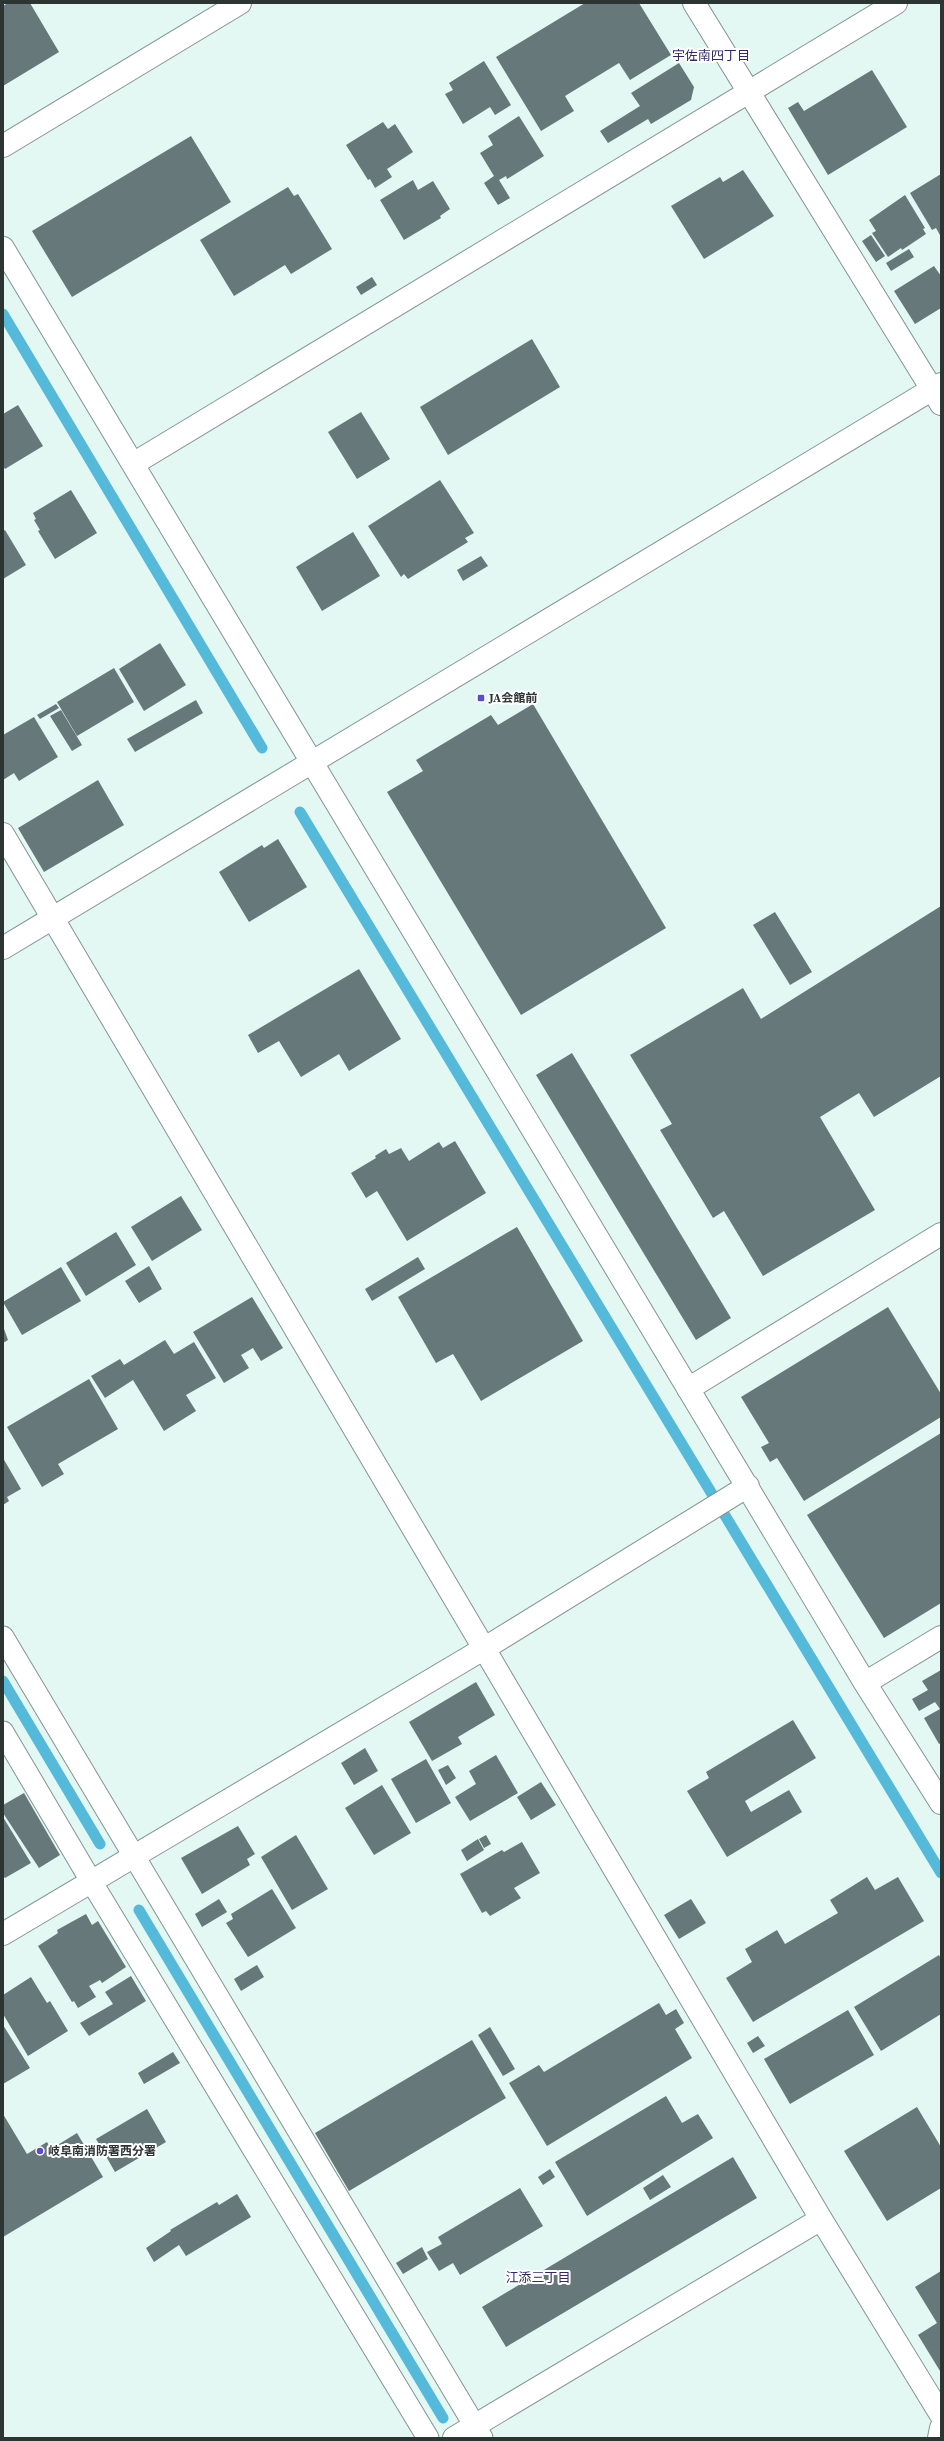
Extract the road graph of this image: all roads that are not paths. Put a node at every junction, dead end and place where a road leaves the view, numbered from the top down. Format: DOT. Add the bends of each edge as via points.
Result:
graph roads {
  1 [pos="240,3"];
  2 [pos="694,3"];
  3 [pos="896,3"];
  4 [pos="749,92"];
  5 [pos="3,146"];
  6 [pos="3,248"];
  7 [pos="938,392"];
  8 [pos="133,464"];
  9 [pos="313,762"];
  10 [pos="3,834"];
  11 [pos="54,919"];
  12 [pos="3,948"];
  13 [pos="941,1234"];
  14 [pos="688,1389"];
  15 [pos="743,1490"];
  16 [pos="941,1636"];
  17 [pos="3,1637"];
  18 [pos="485,1648"];
  19 [pos="865,1683"];
  20 [pos="3,1732"];
  21 [pos="941,1803"];
  22 [pos="134,1856"];
  23 [pos="90,1881"];
  24 [pos="3,1934"];
  25 [pos="821,2219"];
  26 [pos="941,2414"];
  27 [pos="941,2428"];
  28 [pos="478,2432"];
  29 [pos="428,2438"];
  30 [pos="454,2438"];
  31 [pos="939,2438"];
  1 -- 5 [label="street"];
  2 -- 4 [label="street"];
  3 -- 4 [label="street"];
  4 -- 7 [label="street"];
  4 -- 8 [label="street"];
  6 -- 8 [label="street"];
  7 -- 9 [label="street"];
  8 -- 9 [label="street"];
  9 -- 11 [label="street"];
  9 -- 14 [label="street"];
  10 -- 11 [label="street"];
  11 -- 12 [label="street"];
  11 -- 18 [label="street"];
  13 -- 14 [label="street"];
  14 -- 15 [label="street"];
  15 -- 18 [label="street"];
  15 -- 19 [label="street"];
  16 -- 19 [label="street"];
  17 -- 22 [label="lane"];
  18 -- 22 [label="street"];
  18 -- 25 [label="street"];
  19 -- 21 [label="street"];
  20 -- 23 [label="lane"];
  22 -- 23 [label="street"];
  22 -- 28 [label="lane"];
  23 -- 24 [label="street"];
  23 -- 29 [label="lane"];
  25 -- 26 [label="street"];
  25 -- 28 [label="street"];
  27 -- 31 [label="street"];
  28 -- 30 [label="street"];
}
